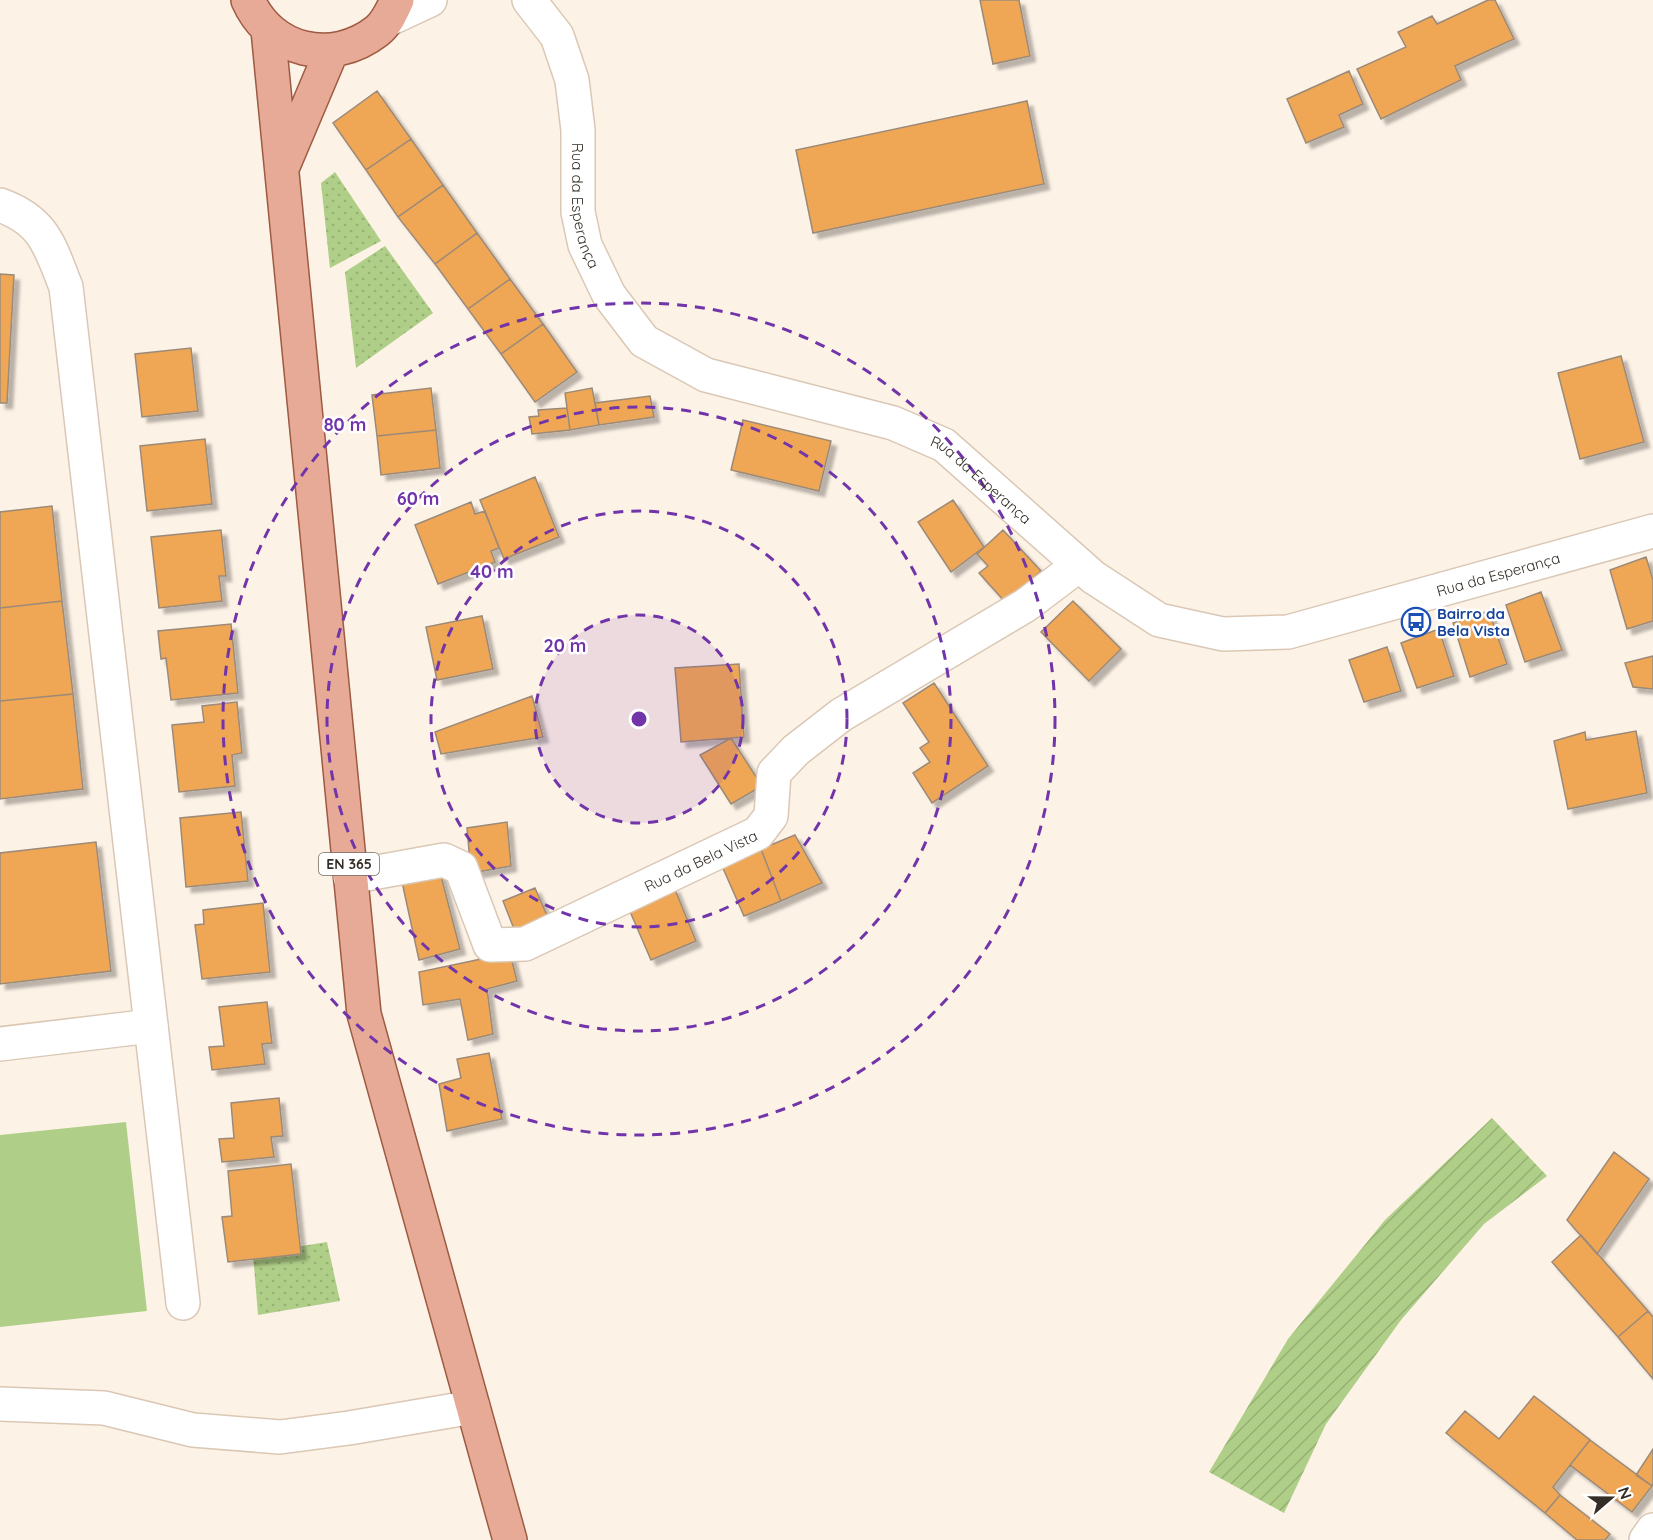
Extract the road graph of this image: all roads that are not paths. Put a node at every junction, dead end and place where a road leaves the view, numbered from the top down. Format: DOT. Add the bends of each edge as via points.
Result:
graph roads {
  1 [pos="248,0"];
  2 [pos="430,0"];
  3 [pos="526,1"];
  4 [pos="392,10"];
  5 [pos="268,30"];
  6 [pos="332,50"];
  7 [pos="282,170"];
  8 [pos="0,205"];
  9 [pos="1653,531"];
  10 [pos="1079,565"];
  11 [pos="351,877"];
  12 [pos="151,1026"];
  13 [pos="0,1044"];
  14 [pos="183,1303"];
  15 [pos="0,1404"];
  16 [pos="473,1407"];
  17 [pos="1653,1530"];
  18 [pos="510,1540"];
  19 [pos="1646,1540"];
  1 -- 5 [label="main road"];
  2 -- 4 [label="street"];
  3 -- 10 [label="street, Rua da Esperança" via="557,36 572,80 578,130 578,212 585,246 609,295 644,341 706,375 893,423 944,445"];
  4 -- 6 [label="main road" via="378,30"];
  5 -- 6 [label="main road" via="291,45 311,51"];
  5 -- 7 [label="main road"];
  6 -- 7 [label="main road"];
  7 -- 11 [label="main road, EN 365"];
  8 -- 12 [label="street" via="20,212 47,239 66,288"];
  9 -- 10 [label="street, Rua da Esperança" via="1288,632 1223,634 1159,620"];
  10 -- 11 [label="street, Rua da Bela Vista" via="1026,605 841,715 796,750 774,773 771,816 758,833 525,944 490,945 461,868 444,860"];
  11 -- 16 [label="main road, EN 365" via="364,1014"];
  12 -- 13 [label="street"];
  12 -- 14 [label="street"];
  15 -- 16 [label="street" via="104,1408 193,1430 280,1437"];
  16 -- 18 [label="main road, EN 365"];
  17 -- 19 [label="street"];
}
